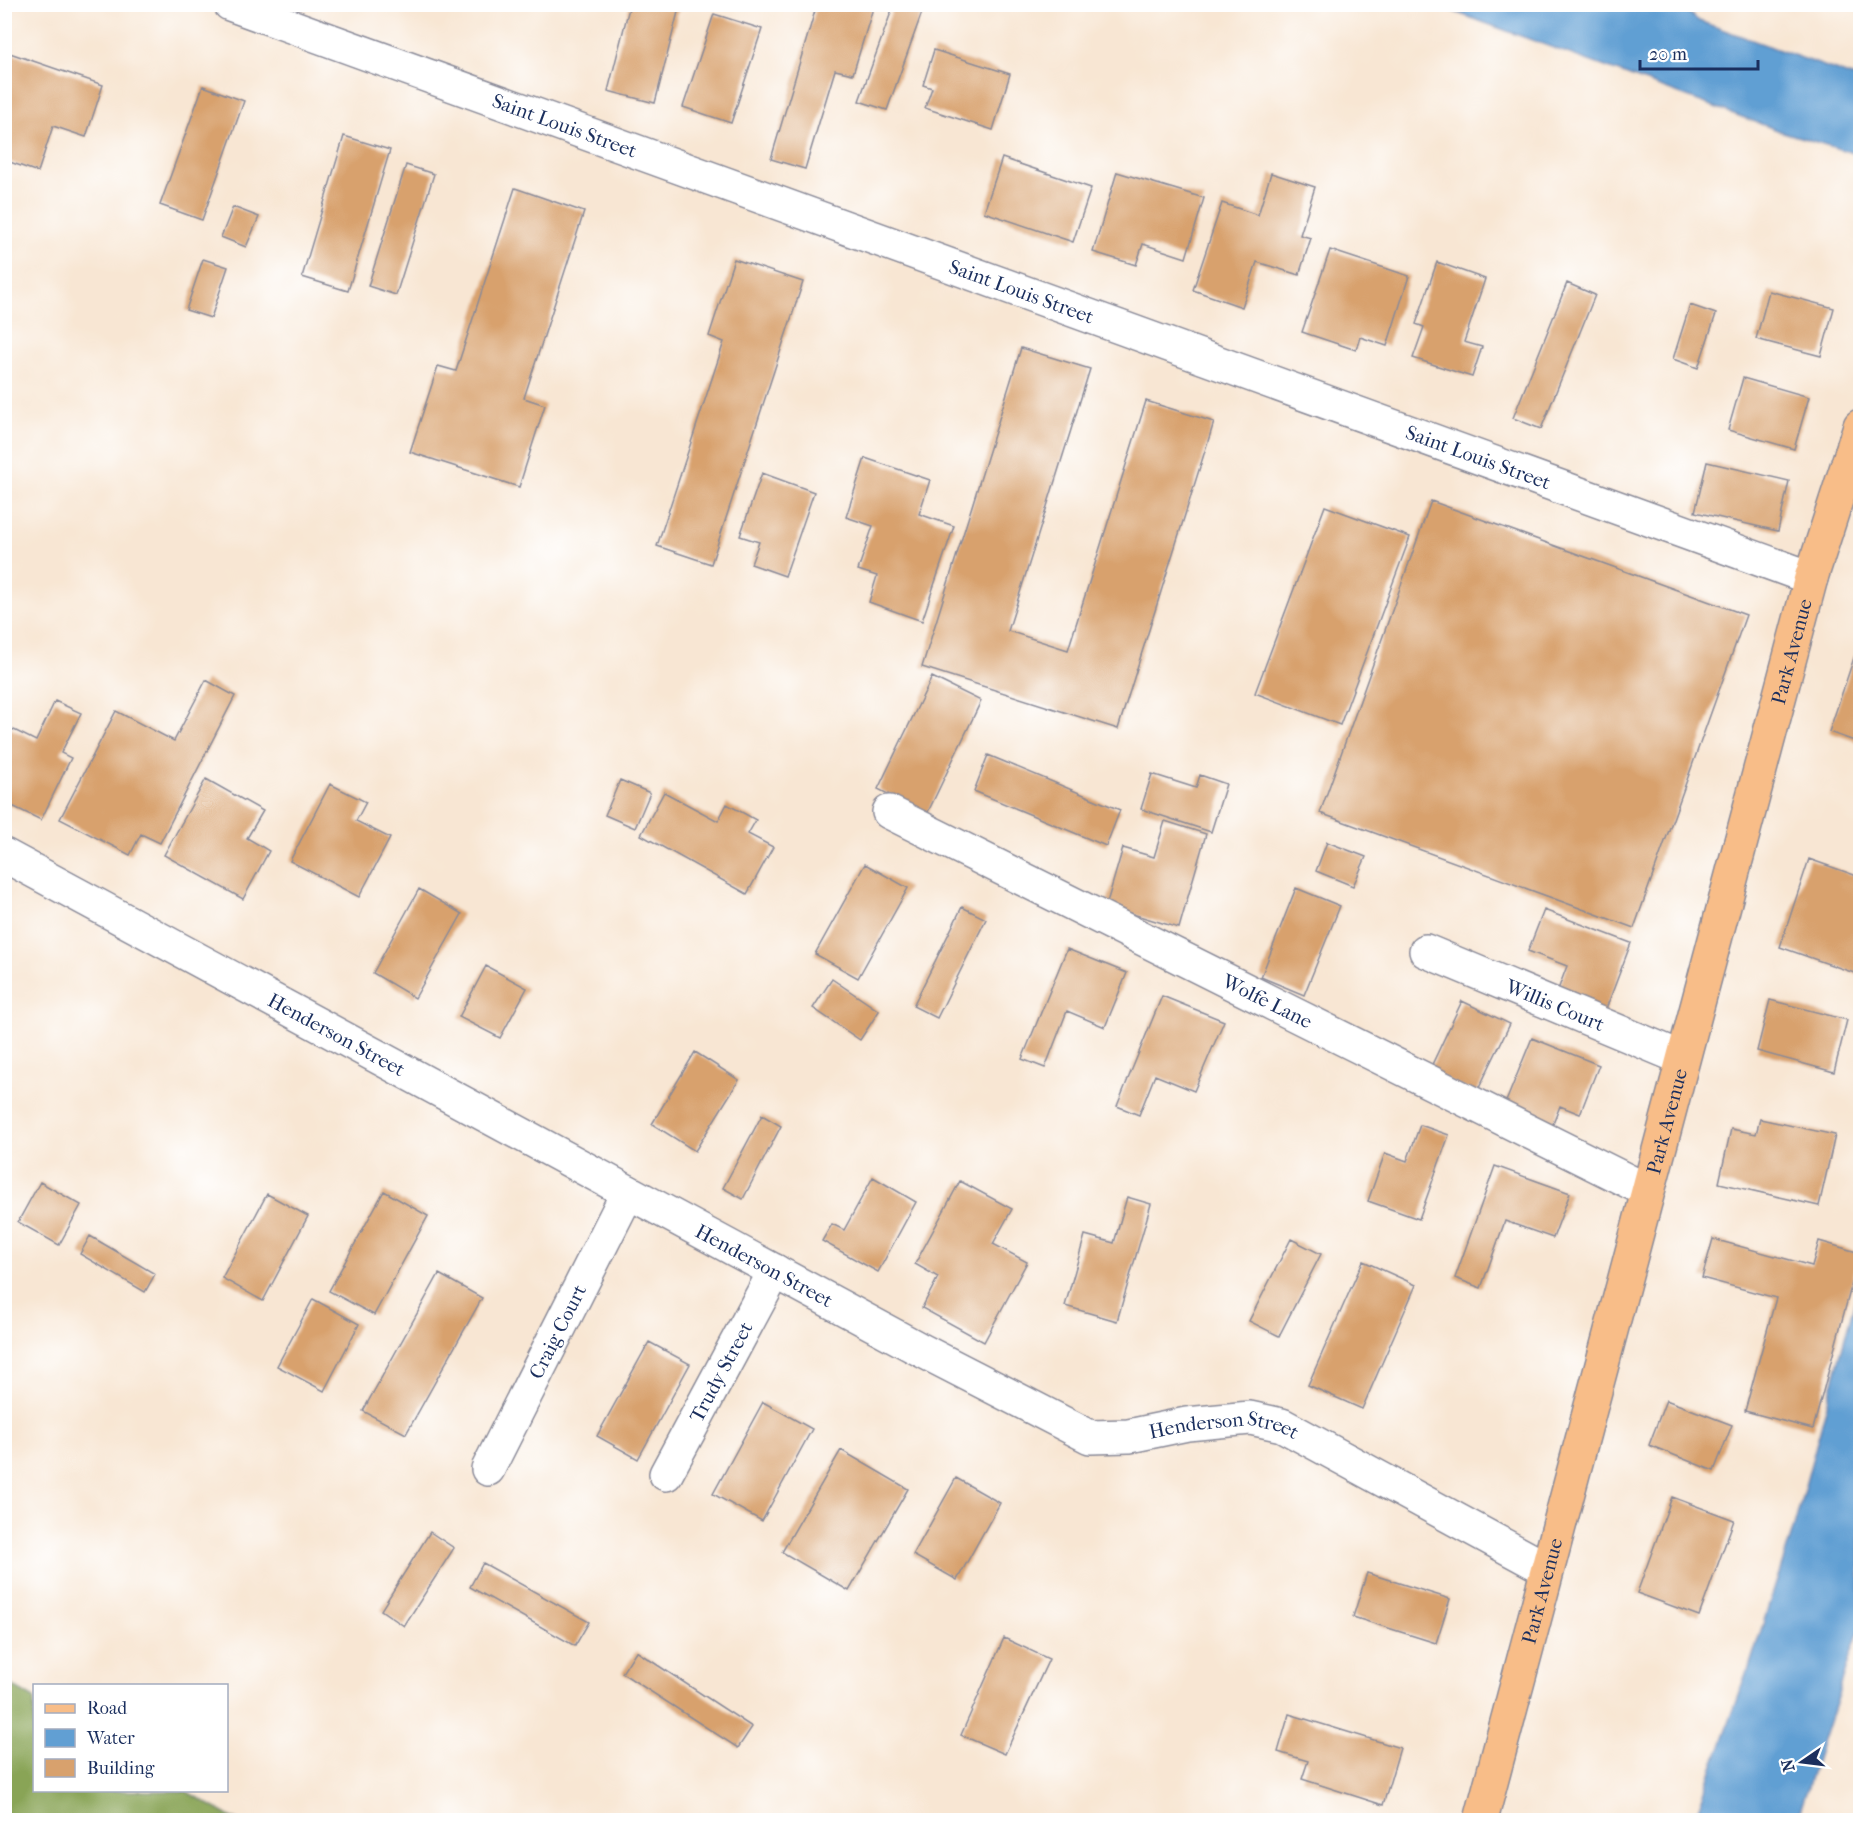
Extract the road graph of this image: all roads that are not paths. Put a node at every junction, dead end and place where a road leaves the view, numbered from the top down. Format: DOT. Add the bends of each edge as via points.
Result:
graph roads {
  1 [pos="230,4"];
  2 [pos="1860,426"];
  3 [pos="1811,578"];
  4 [pos="889,812"];
  5 [pos="4,855"];
  6 [pos="1426,951"];
  7 [pos="1682,1058"];
  8 [pos="1646,1190"];
  9 [pos="628,1192"];
  10 [pos="775,1271"];
  11 [pos="488,1469"];
  12 [pos="666,1474"];
  13 [pos="1547,1569"];
  14 [pos="1481,1821"];
  1 -- 3 [label="street, Saint Louis Street"];
  2 -- 3 [label="main road, Park Avenue"];
  3 -- 7 [label="main road, Park Avenue"];
  4 -- 8 [label="street, Wolfe Lane"];
  5 -- 9 [label="street, Henderson Street"];
  6 -- 7 [label="street, Willis Court"];
  7 -- 8 [label="main road, Park Avenue"];
  8 -- 13 [label="main road, Park Avenue"];
  9 -- 10 [label="street, Henderson Street"];
  9 -- 11 [label="street, Craig Court"];
  10 -- 12 [label="street, Trudy Street"];
  10 -- 13 [label="street, Henderson Street" via="1090,1437 1129,1436 1187,1424 1250,1418 1282,1425"];
  13 -- 14 [label="main road, Park Avenue"];
}
